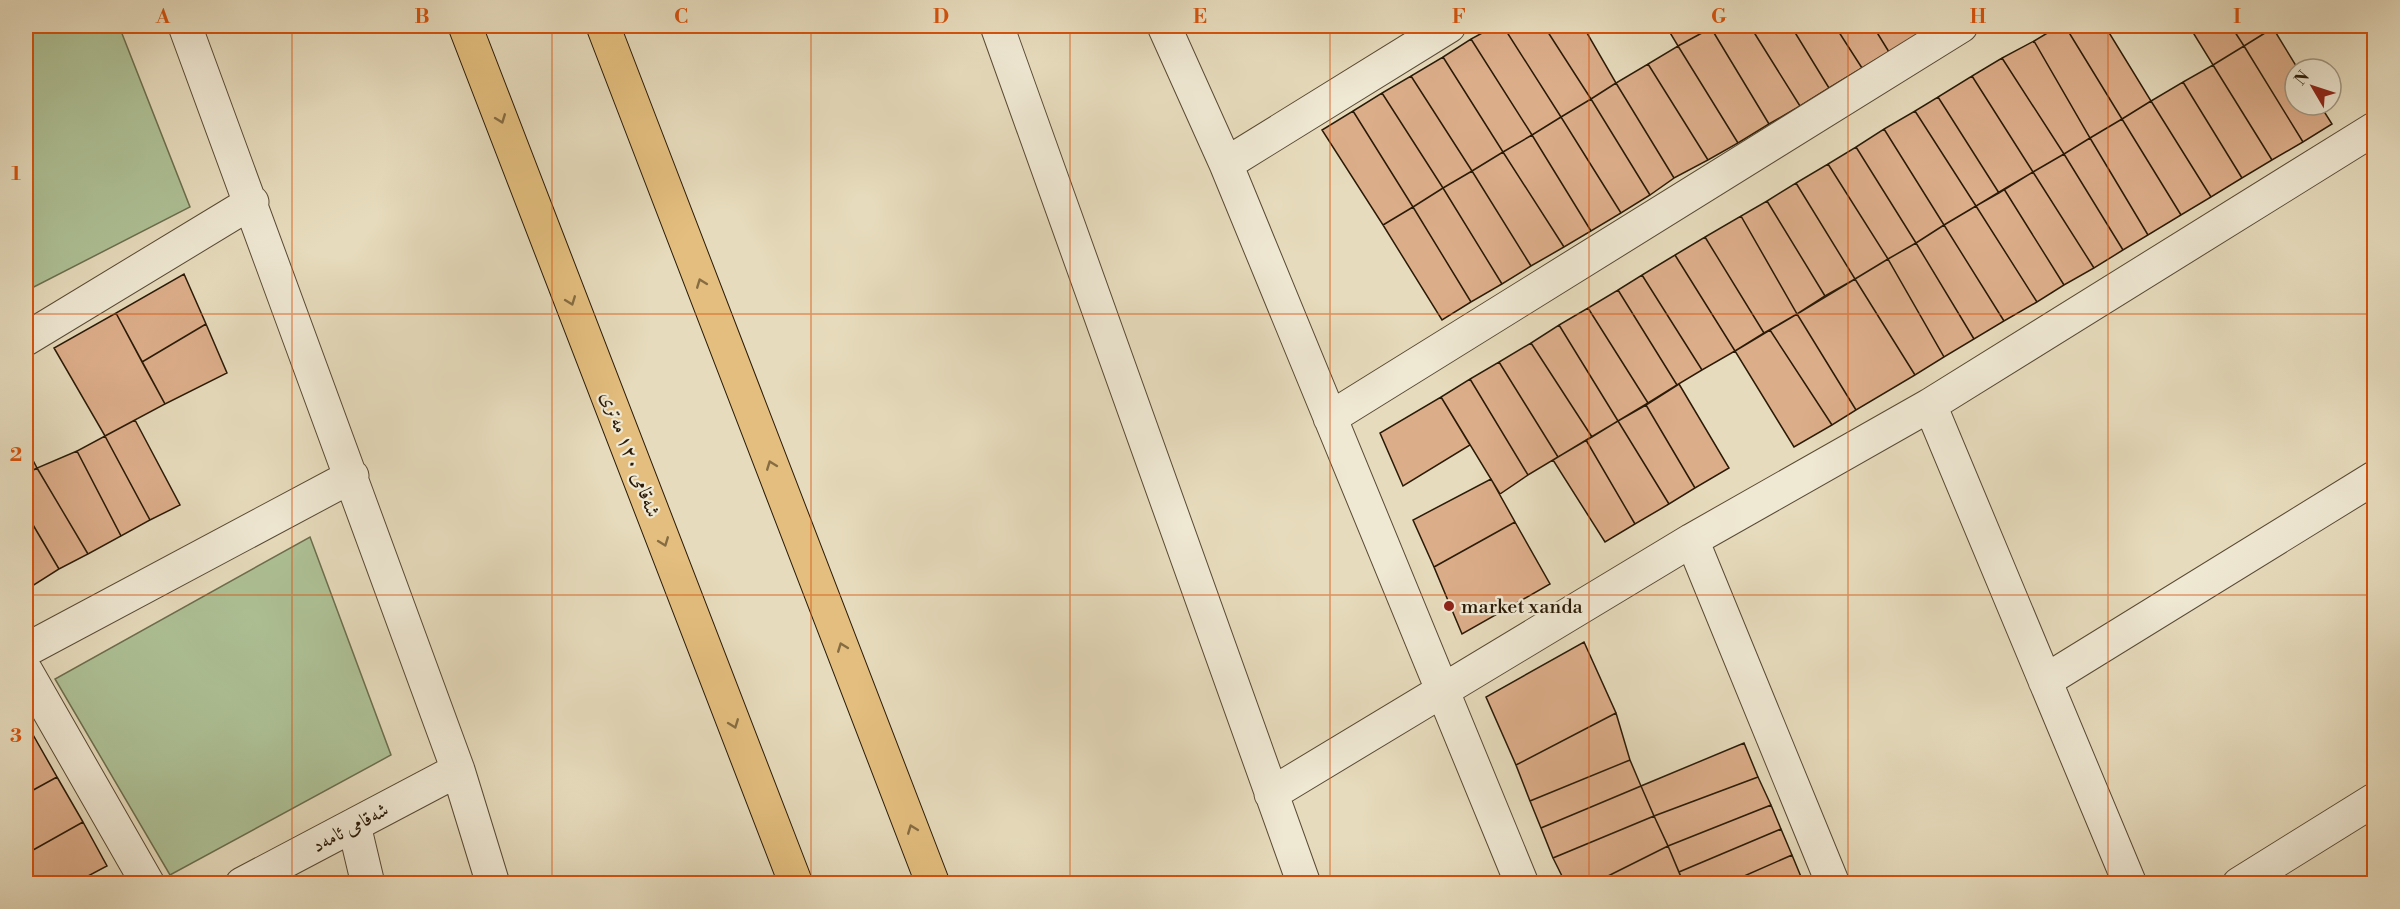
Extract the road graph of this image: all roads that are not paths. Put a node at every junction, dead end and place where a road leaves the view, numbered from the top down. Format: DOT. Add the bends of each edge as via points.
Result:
graph roads {
  1 [pos="185,26"];
  2 [pos="463,26"];
  3 [pos="603,26"];
  4 [pos="997,26"];
  5 [pos="1164,26"];
  6 [pos="1449,26"];
  7 [pos="1961,26"];
  8 [pos="2374,130"];
  9 [pos="1226,164"];
  10 [pos="252,202"];
  11 [pos="26,339"];
  12 [pos="1930,405"];
  13 [pos="1330,418"];
  14 [pos="352,476"];
  15 [pos="2374,478"];
  16 [pos="1692,540"];
  17 [pos="26,650"];
  18 [pos="26,671"];
  19 [pos="2045,681"];
  20 [pos="1443,690"];
  21 [pos="458,771"];
  22 [pos="1272,794"];
  23 [pos="2374,800"];
  24 [pos="354,825"];
  25 [pos="148,884"];
  26 [pos="242,884"];
  27 [pos="368,884"];
  28 [pos="493,884"];
  29 [pos="796,884"];
  30 [pos="933,884"];
  31 [pos="1304,884"];
  32 [pos="1522,884"];
  33 [pos="1833,884"];
  34 [pos="2130,884"];
  35 [pos="2239,884"];
  1 -- 10 [label="street"];
  2 -- 29 [label="highway, شەقامی ١٢٠ مەتری, one-way"];
  30 -- 3 [label="highway, one-way"];
  4 -- 22 [label="street"];
  5 -- 9 [label="street"];
  6 -- 9 [label="street"];
  7 -- 13 [label="street"];
  8 -- 12 [label="street"];
  9 -- 13 [label="street"];
  10 -- 11 [label="street"];
  10 -- 14 [label="street"];
  12 -- 16 [label="street"];
  12 -- 19 [label="street"];
  13 -- 20 [label="street"];
  14 -- 17 [label="street"];
  14 -- 21 [label="street"];
  15 -- 19 [label="street"];
  16 -- 20 [label="street"];
  16 -- 33 [label="street"];
  18 -- 25 [label="street"];
  19 -- 34 [label="street"];
  20 -- 22 [label="street"];
  20 -- 32 [label="street"];
  21 -- 24 [label="street, شەقامی ئامەد"];
  21 -- 28 [label="street"];
  22 -- 31 [label="street"];
  23 -- 35 [label="street"];
  24 -- 26 [label="street, شەقامی ئامەد"];
  24 -- 27 [label="street"];
}
